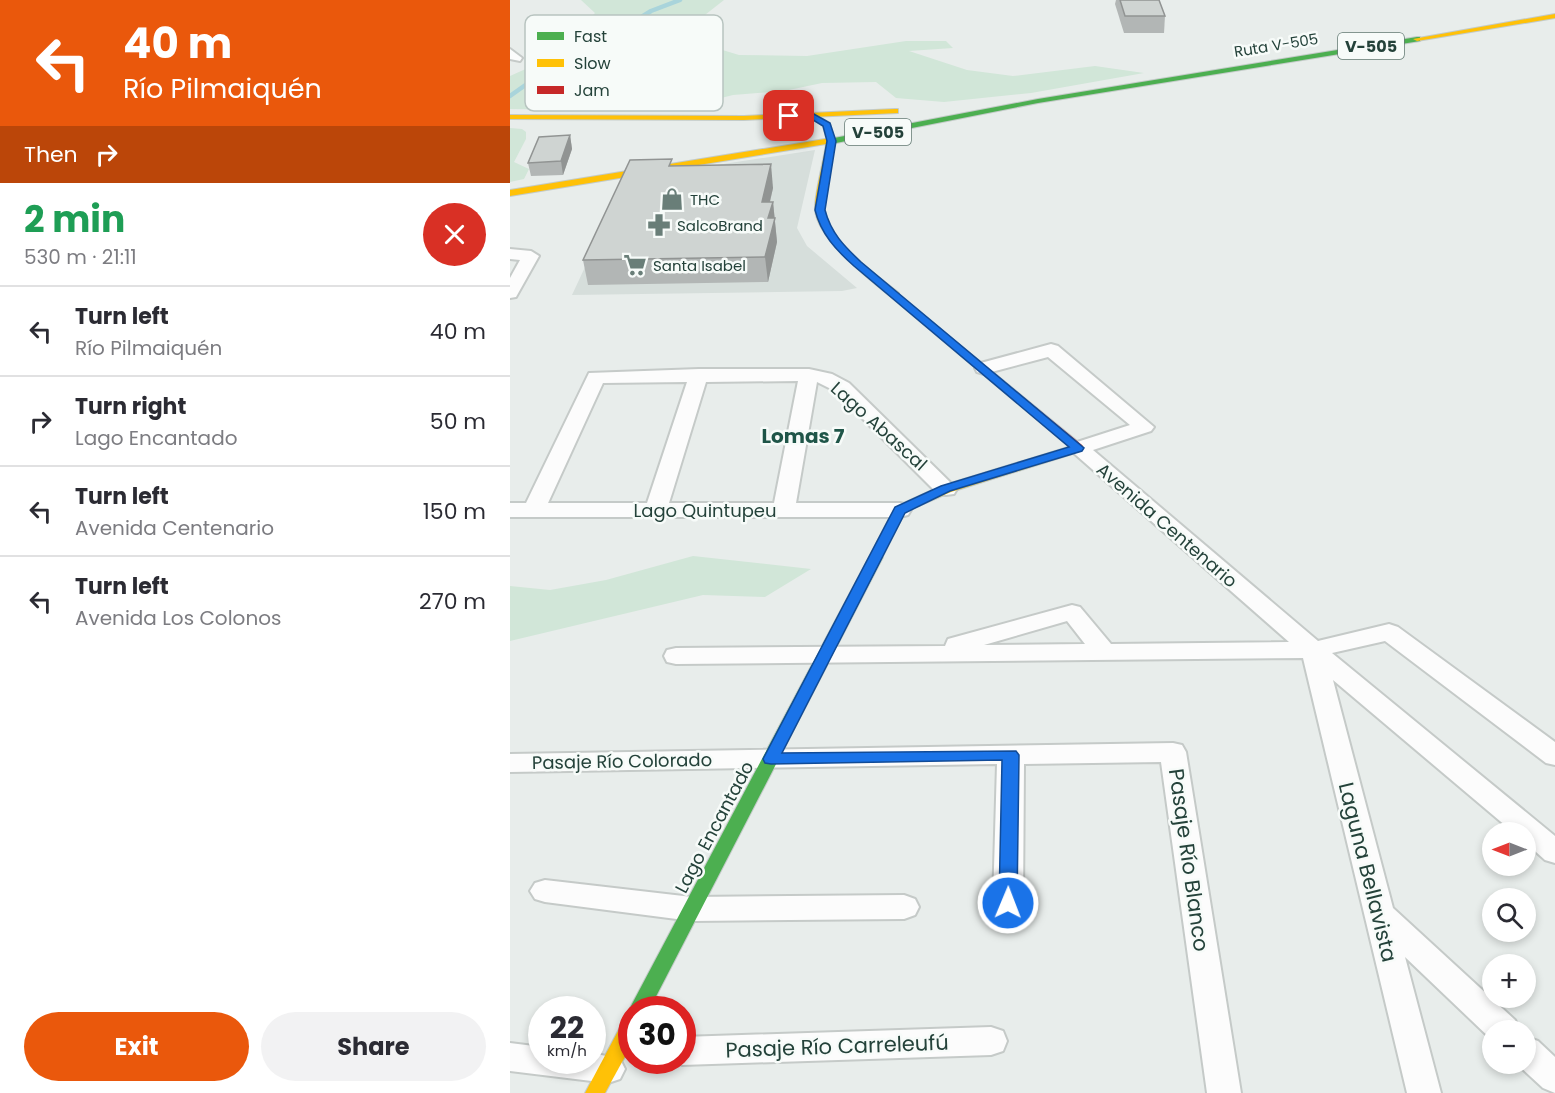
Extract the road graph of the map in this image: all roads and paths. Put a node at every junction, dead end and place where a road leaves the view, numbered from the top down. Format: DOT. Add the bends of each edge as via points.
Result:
graph roads {
  1 [pos="1555,16"];
  2 [pos="1038,101"];
  3 [pos="812,116"];
  4 [pos="510,117"];
  5 [pos="831,141"];
  6 [pos="512,195"];
  7 [pos="510,254"];
  8 [pos="510,292"];
  9 [pos="984,368"];
  10 [pos="699,375"];
  11 [pos="808,375"];
  12 [pos="1078,448"];
  13 [pos="946,489"];
  14 [pos="510,510"];
  15 [pos="534,510"];
  16 [pos="656,510"];
  17 [pos="783,510"];
  18 [pos="900,510"];
  19 [pos="1313,650"];
  20 [pos="1103,651"];
  21 [pos="926,654"];
  22 [pos="676,656"];
  23 [pos="825,656"];
  24 [pos="1011,755"];
  25 [pos="1555,756"];
  26 [pos="771,759"];
  27 [pos="510,763"];
  28 [pos="1555,852"];
  29 [pos="545,891"];
  30 [pos="1008,903"];
  31 [pos="904,907"];
  32 [pos="692,909"];
  33 [pos="1378,913"];
  34 [pos="646,996"];
  35 [pos="1493,1020"];
  36 [pos="991,1041"];
  37 [pos="696,1051"];
  38 [pos="510,1057"];
  39 [pos="1536,1060"];
  40 [pos="613,1067"];
  41 [pos="1555,1078"];
  42 [pos="1224,1093"];
  43 [pos="1424,1093"];
  1 -- 2 [label="main road, Ruta V-505 / V-505"];
  2 -- 3 [label="main road"];
  2 -- 5 [label="main road, V-505"];
  3 -- 4 [label="main road"];
  3 -- 5 [label="main road, V-505" via="827,125"];
  5 -- 6 [label="main road"];
  5 -- 9 [label="main road, Avenida Centenario" via="820,210 835,243"];
  7 -- 8 [label="street" via="531,256"];
  9 -- 12 [label="main road, Avenida Centenario"];
  9 -- 12 [label="street" via="1051,350 1144,427"];
  10 -- 11 [label="street, Lago Abascal"];
  10 -- 15 [label="street, Lago Abascal" via="596,377"];
  10 -- 16 [label="street"];
  11 -- 13 [label="street, Lago Abascal" via="842,387"];
  11 -- 17 [label="street"];
  12 -- 13 [label="main road"];
  12 -- 19 [label="street, Avenida Centenario"];
  13 -- 18 [label="main road"];
  14 -- 15 [label="street, Lago Quintupeu"];
  15 -- 16 [label="street, Lago Quintupeu"];
  16 -- 17 [label="street, Lago Quintupeu"];
  17 -- 18 [label="street, Lago Quintupeu"];
  18 -- 23 [label="main road, Lago Encantado"];
  19 -- 20 [label="street"];
  19 -- 25 [label="street" via="1389,632"];
  19 -- 28 [label="street, Avenida Centenario"];
  19 -- 33 [label="street, Laguna Bellavista"];
  20 -- 21 [label="street"];
  20 -- 21 [label="street" via="1072,612"];
  21 -- 23 [label="street"];
  22 -- 23 [label="street"];
  23 -- 26 [label="main road, Lago Encantado"];
  24 -- 26 [label="street, Pasaje Río Colorado"];
  24 -- 30 [label="street"];
  24 -- 42 [label="street, Pasaje Río Blanco" via="1173,752"];
  26 -- 27 [label="street, Pasaje Río Colorado"];
  26 -- 32 [label="main road, Lago Encantado"];
  29 -- 32 [label="street"];
  31 -- 32 [label="street"];
  32 -- 34 [label="main road, Lago Encantado"];
  33 -- 35 [label="street"];
  33 -- 43 [label="street, Laguna Bellavista"];
  36 -- 37 [label="street, Pasaje Río Carreleufú"];
  38 -- 40 [label="street"];
  39 -- 41 [label="street"];
}
